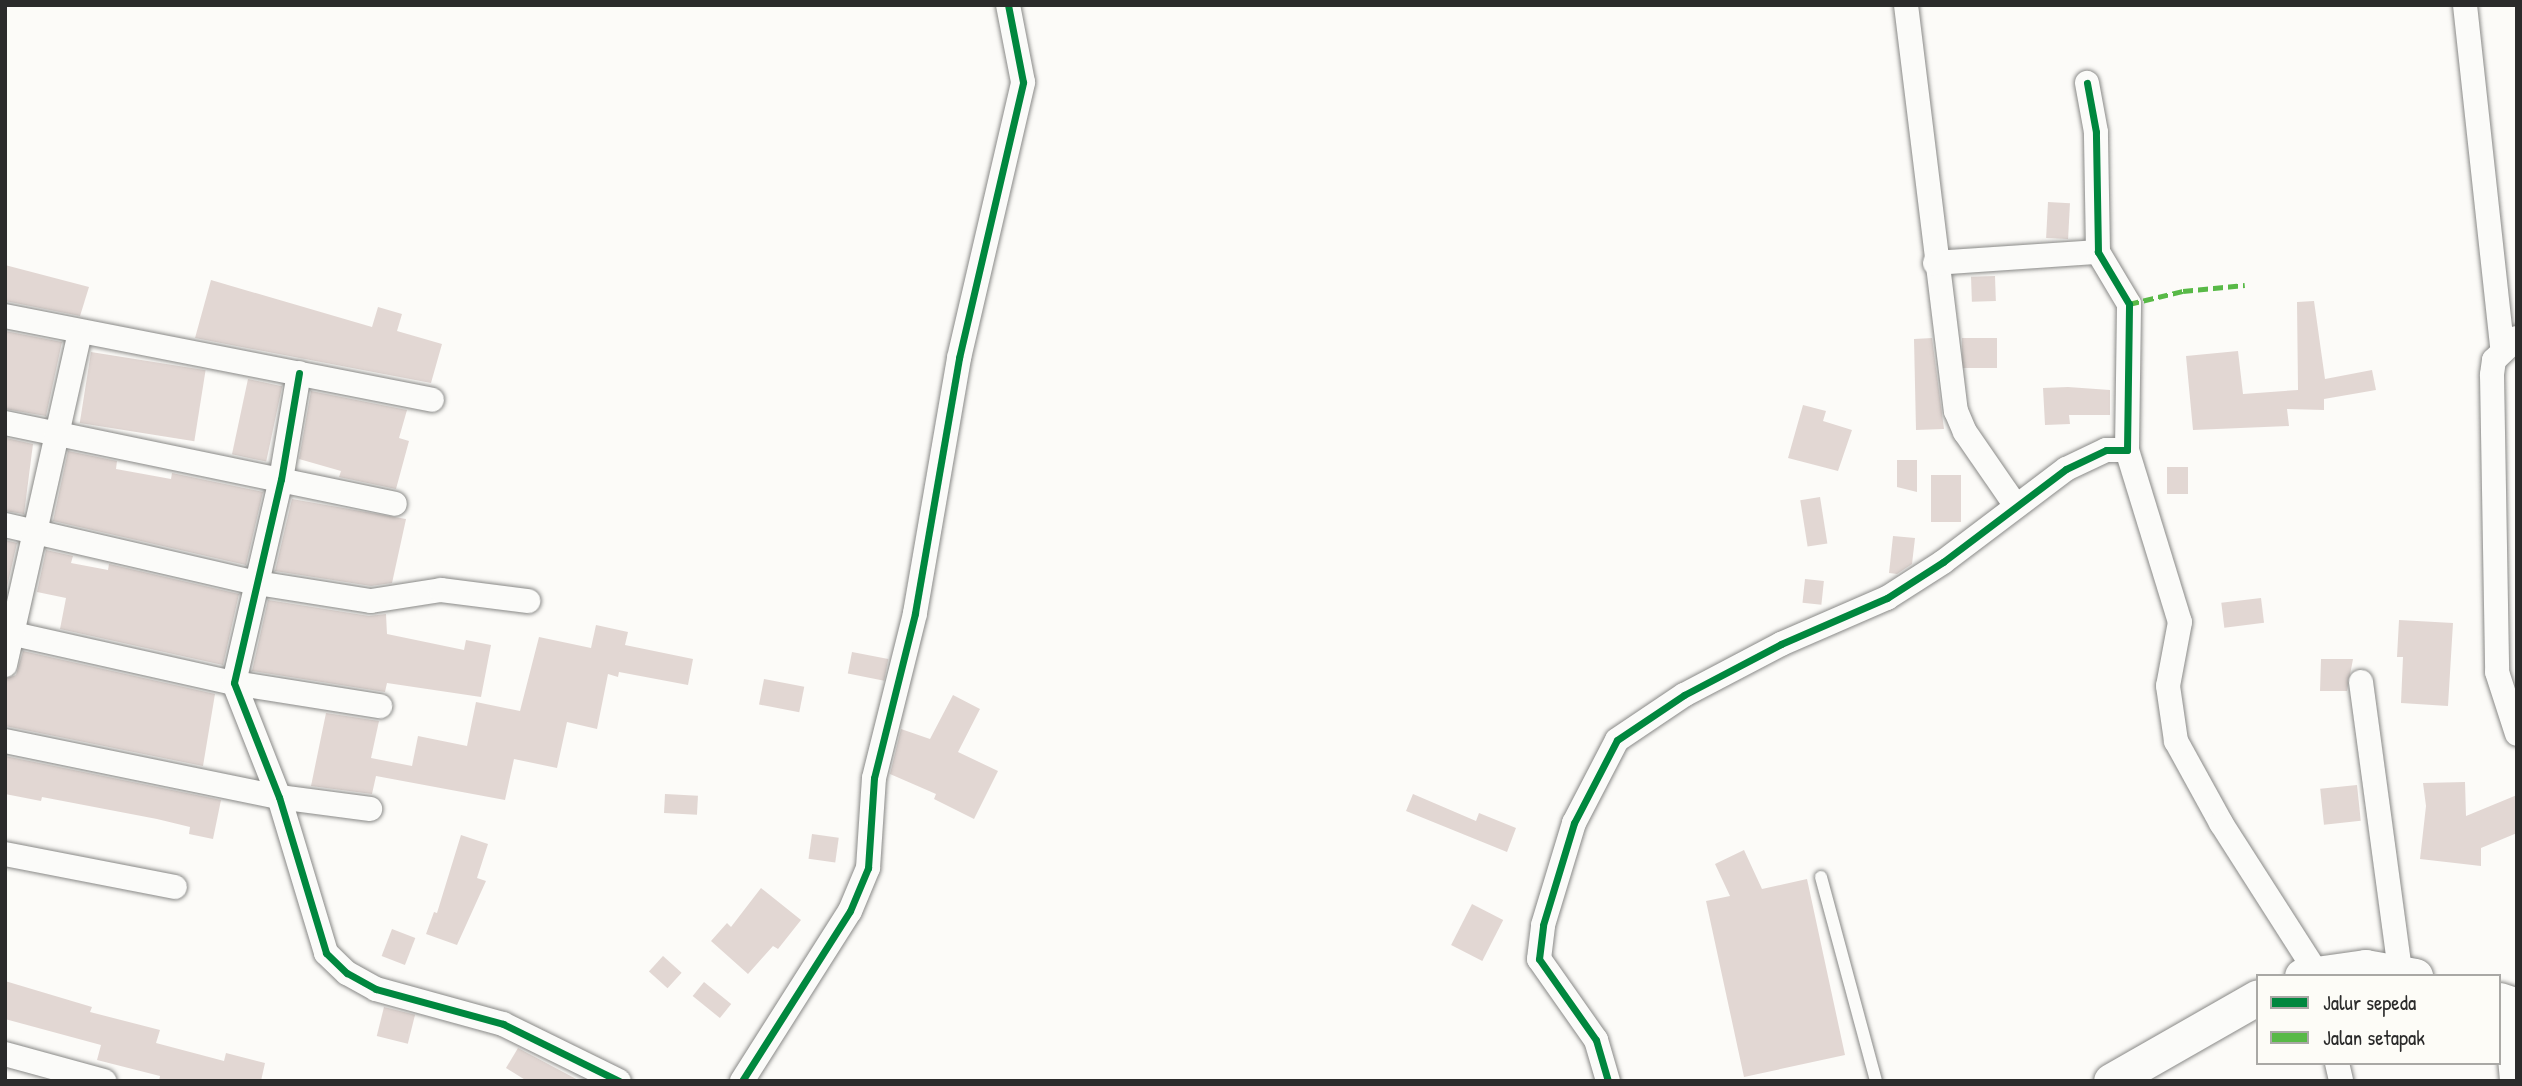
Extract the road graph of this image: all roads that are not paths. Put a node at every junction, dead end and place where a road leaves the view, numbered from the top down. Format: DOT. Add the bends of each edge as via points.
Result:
graph roads {
  1 [pos="1008,5"];
  2 [pos="1906,5"];
  3 [pos="2465,5"];
  4 [pos="2087,83"];
  5 [pos="2098,252"];
  6 [pos="1935,263"];
  7 [pos="5,316"];
  8 [pos="80,332"];
  9 [pos="2509,342"];
  10 [pos="299,373"];
  11 [pos="432,400"];
  12 [pos="5,423"];
  13 [pos="58,436"];
  14 [pos="2127,450"];
  15 [pos="281,479"];
  16 [pos="395,504"];
  17 [pos="2016,506"];
  18 [pos="5,525"];
  19 [pos="33,531"];
  20 [pos="257,583"];
  21 [pos="528,601"];
  22 [pos="9,633"];
  23 [pos="5,665"];
  24 [pos="2361,682"];
  25 [pos="234,683"];
  26 [pos="380,706"];
  27 [pos="2517,734"];
  28 [pos="5,741"];
  29 [pos="279,797"];
  30 [pos="370,809"];
  31 [pos="5,853"];
  32 [pos="1821,877"];
  33 [pos="175,887"];
  34 [pos="2313,974"];
  35 [pos="2407,974"];
  36 [pos="2256,999"];
  37 [pos="2507,1003"];
  38 [pos="5,1054"];
  39 [pos="63,1075"];
  40 [pos="104,1081"];
  41 [pos="619,1081"];
  42 [pos="742,1081"];
  43 [pos="1608,1081"];
  44 [pos="1877,1081"];
  45 [pos="2111,1081"];
  46 [pos="2512,1081"];
  1 -- 42 [label="street" via="1023,82 959,358 915,613 874,778 868,868 850,911"];
  2 -- 6 [label="street"];
  3 -- 9 [label="street"];
  4 -- 5 [label="street" via="2096,132"];
  5 -- 6 [label="street"];
  5 -- 14 [label="street" via="2129,304"];
  6 -- 17 [label="street" via="1956,411 1965,432"];
  7 -- 8 [label="street"];
  8 -- 10 [label="street"];
  8 -- 13 [label="street"];
  9 -- 27 [label="street" via="2494,360 2492,375 2494,623 2497,672"];
  10 -- 11 [label="street"];
  10 -- 15 [label="street"];
  12 -- 13 [label="street"];
  13 -- 15 [label="street"];
  13 -- 19 [label="street"];
  14 -- 17 [label="street" via="2106,450 2086,458"];
  14 -- 34 [label="street" via="2180,622 2168,686 2176,741"];
  15 -- 16 [label="street"];
  15 -- 20 [label="street"];
  17 -- 43 [label="street" via="1887,598 1781,644 1684,695 1617,740 1574,823 1542,925 1539,959 1596,1040"];
  18 -- 19 [label="street"];
  19 -- 20 [label="street"];
  19 -- 22 [label="street"];
  20 -- 21 [label="street" via="371,601 441,590"];
  20 -- 25 [label="street"];
  22 -- 23 [label="street"];
  22 -- 25 [label="street"];
  24 -- 35 [label="street"];
  25 -- 26 [label="street"];
  25 -- 29 [label="street"];
  28 -- 29 [label="street"];
  29 -- 30 [label="street"];
  29 -- 41 [label="street" via="319,934 335,964 376,989 503,1024"];
  31 -- 33 [label="street"];
  32 -- 44 [label="lane"];
  34 -- 35 [label="street"];
  36 -- 45 [label="street"];
  37 -- 46 [label="street"];
  38 -- 39 [label="street"];
  39 -- 40 [label="street"];
}
